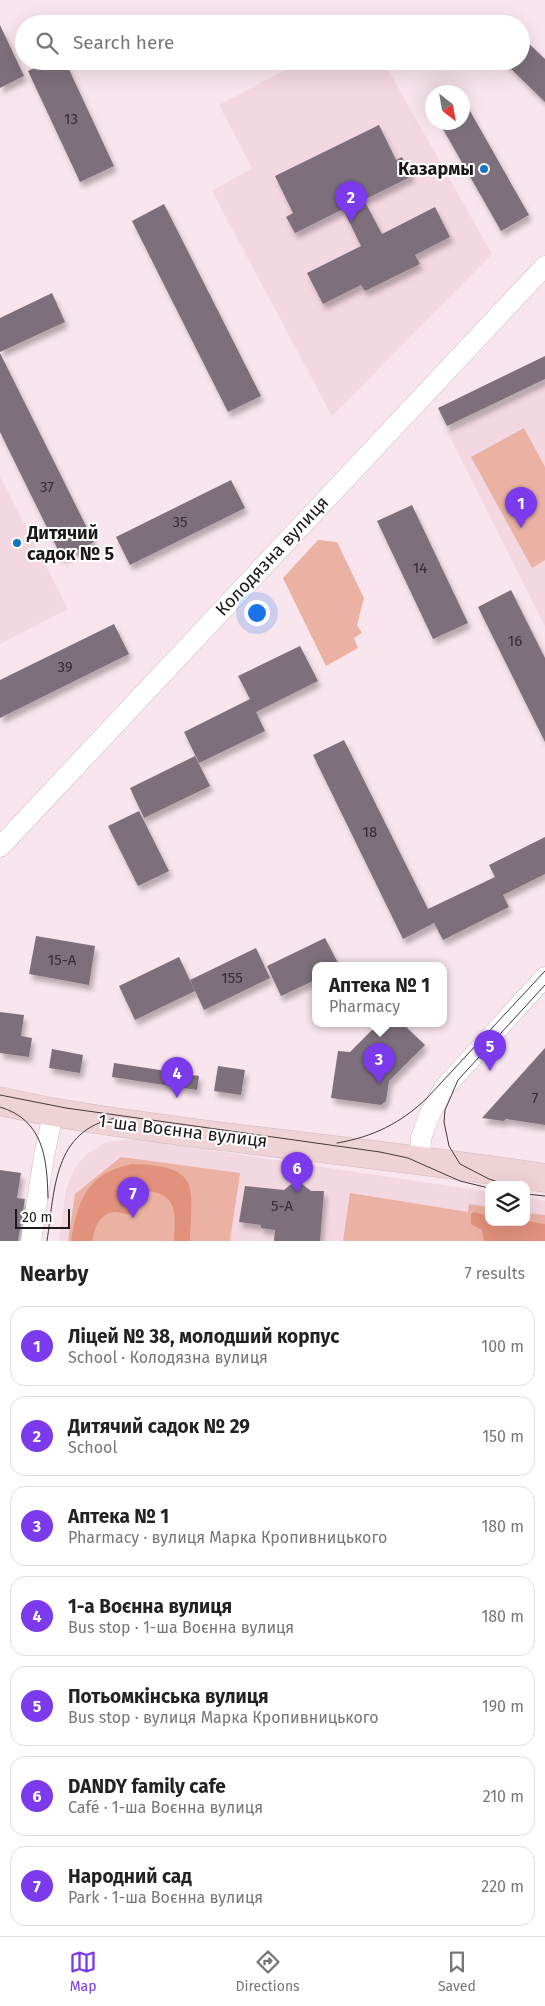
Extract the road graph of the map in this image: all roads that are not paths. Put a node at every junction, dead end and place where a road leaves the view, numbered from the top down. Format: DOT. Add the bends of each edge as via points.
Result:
graph roads {
  1 [pos="545,266"];
  2 [pos="0,847"];
  3 [pos="545,977"];
  4 [pos="0,1101"];
  5 [pos="53,1114"];
  6 [pos="420,1160"];
  7 [pos="545,1178"];
  8 [pos="31,1241"];
  1 -- 2 [label="street, Колодязна вулиця"];
  3 -- 6 [label="street" via="444,1088 421,1138"];
  4 -- 5 [label="street, 1-ша Воєнна вулиця"];
  5 -- 6 [label="street, 1-ша Воєнна вулиця"];
  5 -- 8 [label="street"];
  6 -- 7 [label="street, 1-ша Воєнна вулиця"];
}
